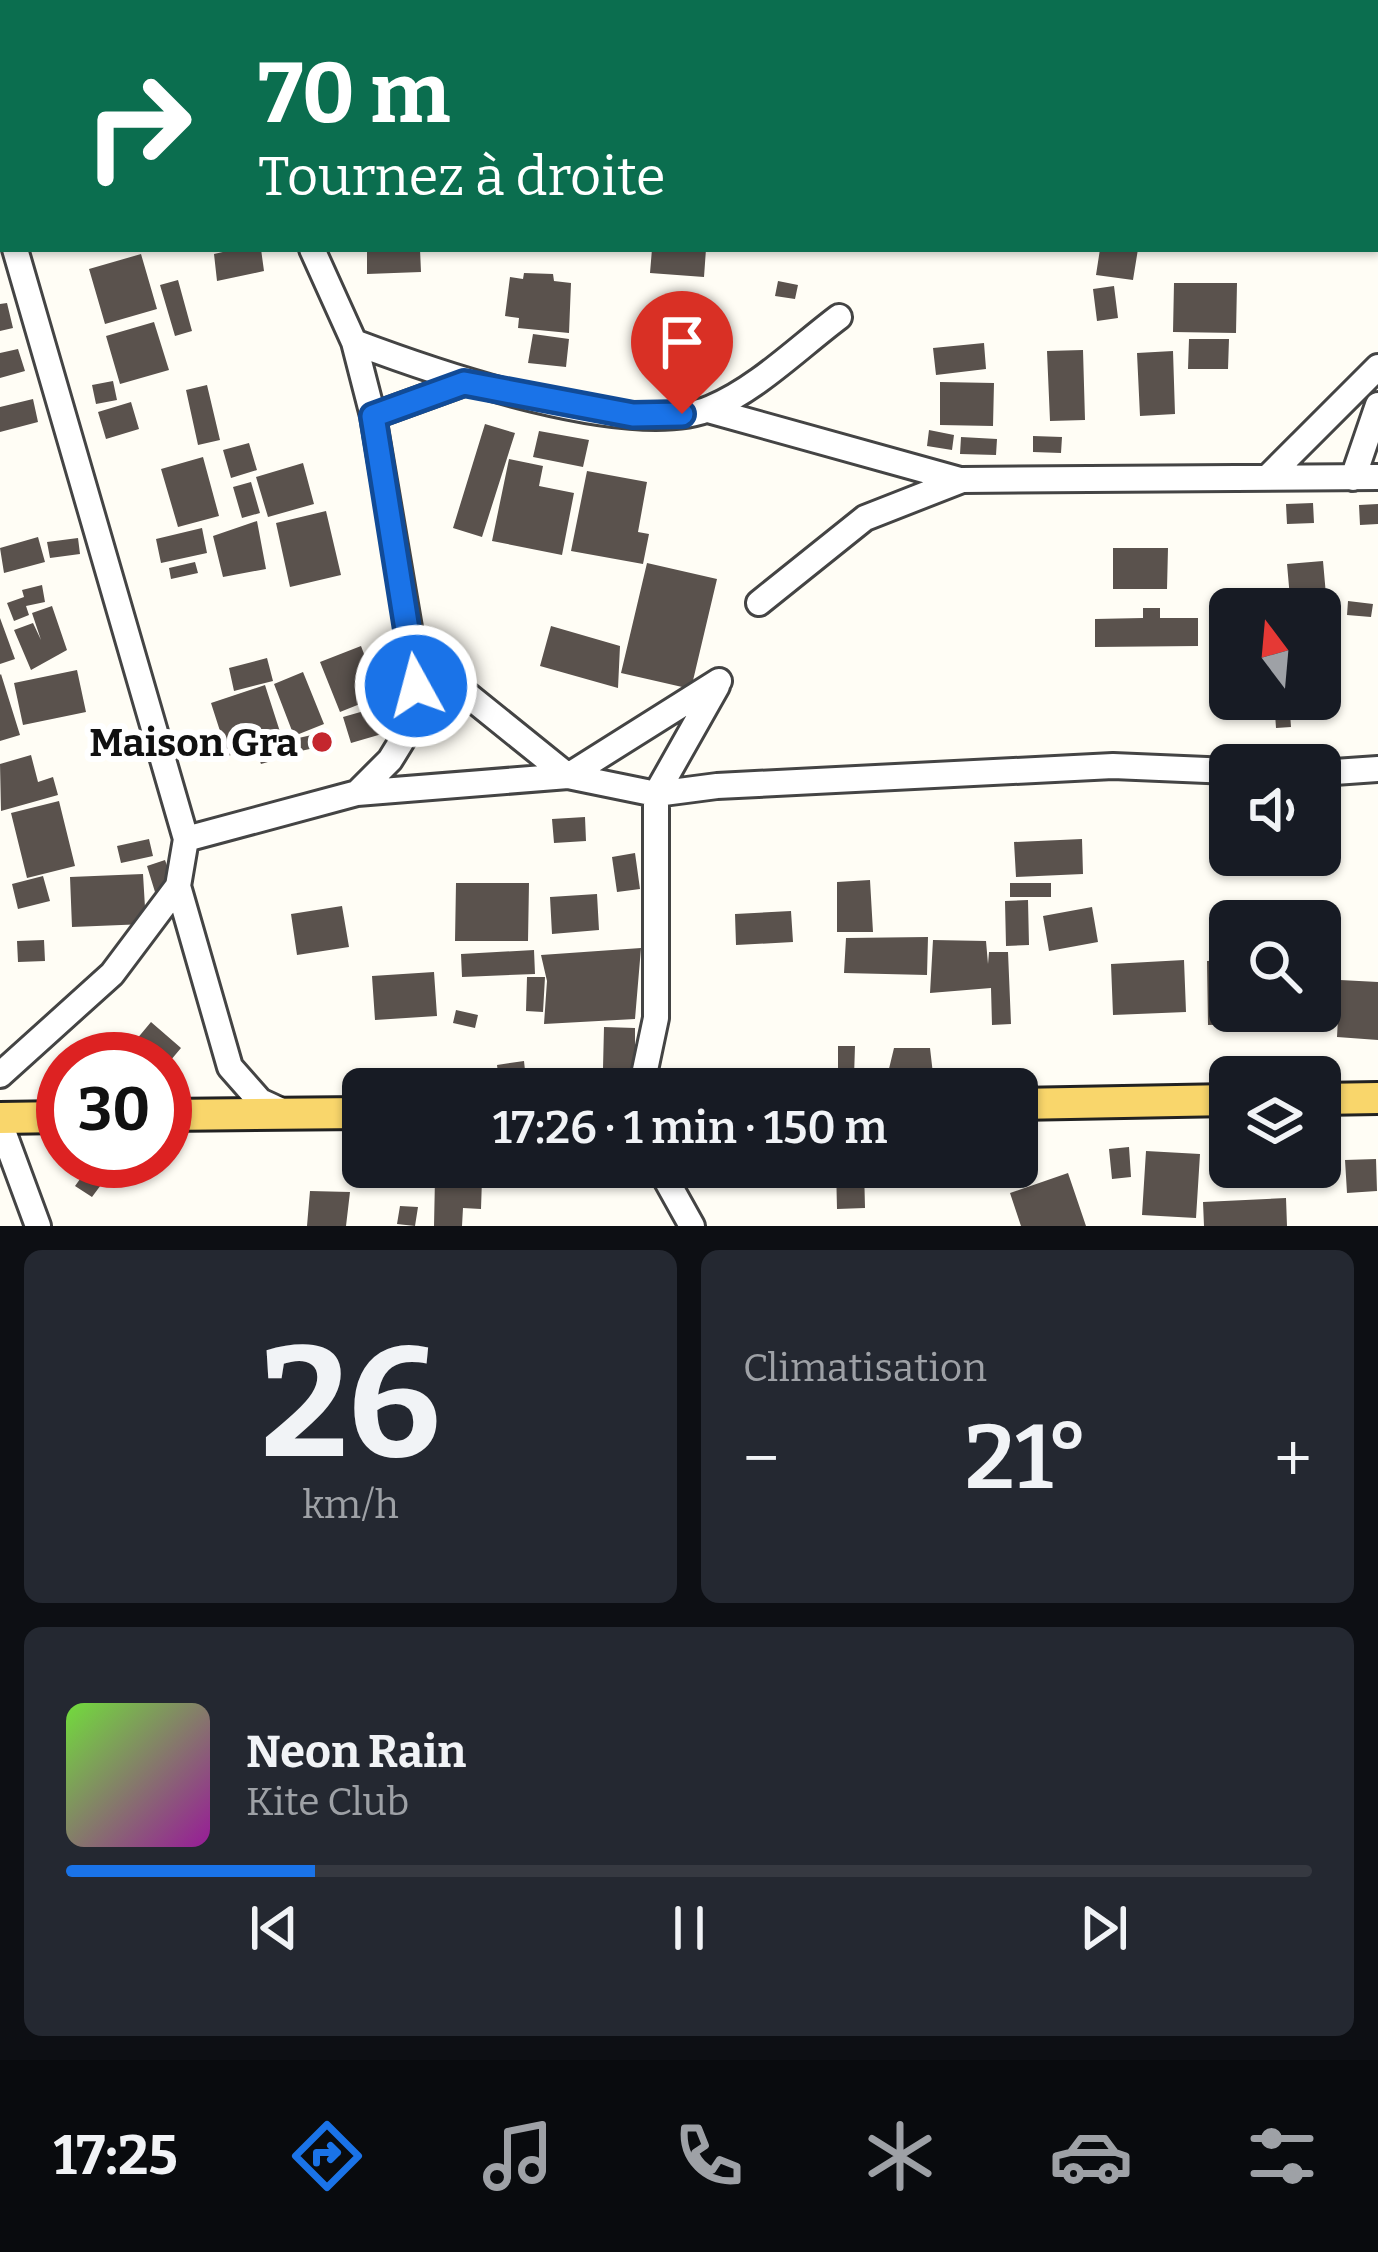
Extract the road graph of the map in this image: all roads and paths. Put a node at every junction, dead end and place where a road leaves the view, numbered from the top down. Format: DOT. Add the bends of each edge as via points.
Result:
graph roads {
  1 [pos="16,252"];
  2 [pos="313,252"];
  3 [pos="838,317"];
  4 [pos="353,342"];
  5 [pos="1378,367"];
  6 [pos="464,383"];
  7 [pos="1378,405"];
  8 [pos="709,410"];
  9 [pos="373,416"];
  10 [pos="1366,477"];
  11 [pos="1267,478"];
  12 [pos="962,480"];
  13 [pos="759,603"];
  14 [pos="413,651"];
  15 [pos="1378,769"];
  16 [pos="1209,770"];
  17 [pos="1341,772"];
  18 [pos="568,776"];
  19 [pos="357,793"];
  20 [pos="656,794"];
  21 [pos="186,839"];
  22 [pos="178,886"];
  23 [pos="645,1068"];
  24 [pos="0,1075"];
  25 [pos="1378,1098"];
  26 [pos="1341,1099"];
  27 [pos="1209,1100"];
  28 [pos="1038,1104"];
  29 [pos="342,1113"];
  30 [pos="287,1114"];
  31 [pos="192,1115"];
  32 [pos="36,1118"];
  33 [pos="0,1120"];
  34 [pos="671,1188"];
  35 [pos="38,1226"];
  36 [pos="692,1226"];
  1 -- 21 [label="street"];
  2 -- 4 [label="street"];
  3 -- 8 [label="street"];
  4 -- 6 [label="street"];
  4 -- 9 [label="street"];
  5 -- 11 [label="street"];
  6 -- 8 [label="street" via="633,415"];
  6 -- 9 [label="street"];
  7 -- 10 [label="street"];
  8 -- 12 [label="street"];
  9 -- 14 [label="street"];
  10 -- 11 [label="street"];
  11 -- 12 [label="street"];
  12 -- 13 [label="street" via="865,518"];
  14 -- 18 [label="street"];
  14 -- 19 [label="street" via="414,721"];
  15 -- 17 [label="street"];
  16 -- 20 [label="street" via="1113,766"];
  18 -- 19 [label="street"];
  18 -- 20 [label="street"];
  18 -- 20 [label="street" via="719,681"];
  19 -- 21 [label="street"];
  20 -- 23 [label="street" via="656,1018"];
  21 -- 22 [label="street"];
  22 -- 24 [label="street" via="112,974"];
  22 -- 30 [label="street" via="230,1067 260,1101"];
  25 -- 26 [label="main road"];
  27 -- 28 [label="main road"];
  29 -- 30 [label="main road"];
  30 -- 31 [label="main road"];
  32 -- 33 [label="main road"];
  33 -- 35 [label="street"];
  34 -- 36 [label="street"];
}
